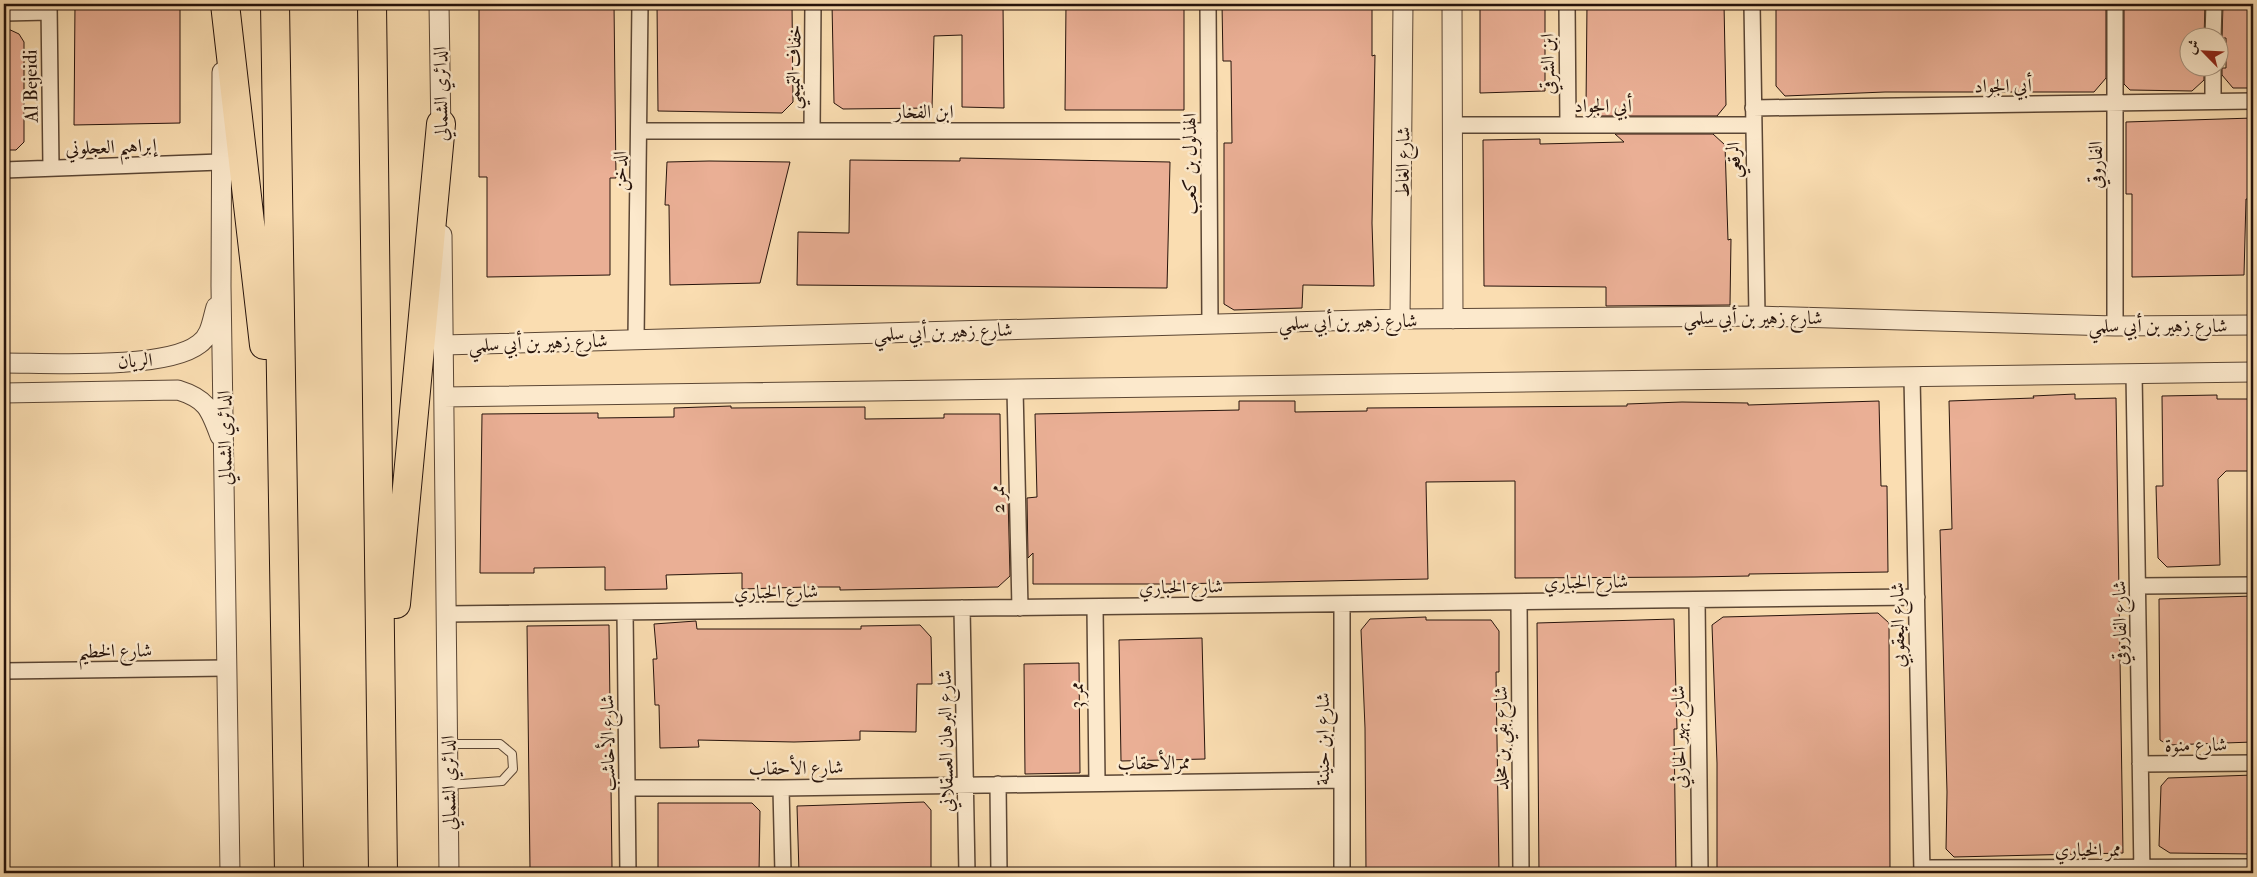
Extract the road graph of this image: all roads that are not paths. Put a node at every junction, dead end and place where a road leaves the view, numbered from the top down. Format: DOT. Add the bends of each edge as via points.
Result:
graph roads {
  1 [pos="224,4"];
  2 [pos="275,4"];
  3 [pos="372,4"];
  4 [pos="439,4"];
  5 [pos="640,4"];
  6 [pos="813,4"];
  7 [pos="1208,4"];
  8 [pos="1403,4"];
  9 [pos="1452,4"];
  10 [pos="1567,4"];
  11 [pos="1752,4"];
  12 [pos="2115,4"];
  13 [pos="2214,4"];
  14 [pos="49,8"];
  15 [pos="4,13"];
  16 [pos="2213,28"];
  17 [pos="2213,78"];
  18 [pos="2213,101"];
  19 [pos="2253,101"];
  20 [pos="2115,103"];
  21 [pos="1753,108"];
  22 [pos="441,124"];
  23 [pos="1452,125"];
  24 [pos="1568,125"];
  25 [pos="1753,125"];
  26 [pos="639,131"];
  27 [pos="1209,131"];
  28 [pos="812,132"];
  29 [pos="220,162"];
  30 [pos="51,168"];
  31 [pos="4,170"];
  32 [pos="221,286"];
  33 [pos="1757,316"];
  34 [pos="1400,319"];
  35 [pos="1453,319"];
  36 [pos="1210,323"];
  37 [pos="2253,325"];
  38 [pos="2115,326"];
  39 [pos="636,340"];
  40 [pos="443,345"];
  41 [pos="169,357"];
  42 [pos="4,363"];
  43 [pos="2253,372"];
  44 [pos="2134,373"];
  45 [pos="1912,377"];
  46 [pos="1015,389"];
  47 [pos="170,390"];
  48 [pos="4,393"];
  49 [pos="444,397"];
  50 [pos="225,448"];
  51 [pos="282,499"];
  52 [pos="2253,585"];
  53 [pos="2139,586"];
  54 [pos="1917,597"];
  55 [pos="1697,600"];
  56 [pos="1519,602"];
  57 [pos="1342,604"];
  58 [pos="1095,607"];
  59 [pos="962,608"];
  60 [pos="1020,608"];
  61 [pos="625,612"];
  62 [pos="446,614"];
  63 [pos="226,668"];
  64 [pos="4,672"];
  65 [pos="448,744"];
  66 [pos="382,745"];
  67 [pos="2253,763"];
  68 [pos="2140,764"];
  69 [pos="1342,780"];
  70 [pos="1097,783"];
  71 [pos="966,784"];
  72 [pos="998,784"];
  73 [pos="448,785"];
  74 [pos="627,788"];
  75 [pos="781,788"];
  76 [pos="2253,867"];
  77 [pos="1922,871"];
  78 [pos="2142,871"];
  79 [pos="230,873"];
  80 [pos="289,873"];
  81 [pos="383,873"];
  82 [pos="450,873"];
  83 [pos="628,873"];
  84 [pos="783,873"];
  85 [pos="967,873"];
  86 [pos="999,873"];
  87 [pos="1342,873"];
  88 [pos="1521,873"];
  89 [pos="1700,873"];
  1 -- 29 [label="street, الدائري الشمالي"];
  1 -- 51 [label="highway"];
  2 -- 51 [label="highway"];
  3 -- 66 [label="highway"];
  4 -- 22 [label="street, الدائري الشمالي"];
  5 -- 26 [label="street, الدخن"];
  6 -- 28 [label="street, خفاف التميمي"];
  7 -- 27 [label="street, الهذلول بن كعب"];
  8 -- 34 [label="street, شارع الغاط"];
  9 -- 23 [label="street"];
  10 -- 24 [label="street, ابن الشرقي"];
  11 -- 21 [label="street, الرقعي"];
  12 -- 20 [label="street, الفاروقي"];
  13 -- 16 [label="street"];
  14 -- 15 [label="street"];
  14 -- 30 [label="street, Al Bejeidi"];
  17 -- 18 [label="street"];
  18 -- 19 [label="street, أبي الجواد"];
  18 -- 20 [label="street, أبي الجواد"];
  20 -- 21 [label="street, أبي الجواد"];
  20 -- 38 [label="street, الفاروقي"];
  21 -- 25 [label="street, الرقعي"];
  22 -- 40 [label="street, الدائري الشمالي"];
  22 -- 66 [label="highway"];
  23 -- 24 [label="street, أبي الجواد"];
  23 -- 35 [label="street"];
  24 -- 25 [label="street, أبي الجواد"];
  25 -- 33 [label="street, الرقعي"];
  26 -- 28 [label="street, ابن الفخار"];
  26 -- 39 [label="street, الدخن"];
  27 -- 28 [label="street, ابن الفخار"];
  27 -- 36 [label="street, الهذلول بن كعب"];
  29 -- 30 [label="street, إبراهيم العجلوني"];
  29 -- 32 [label="street, الدائري الشمالي"];
  30 -- 31 [label="street, إبراهيم العجلوني"];
  32 -- 41 [label="street, الريان" via="208,335 199,345"];
  32 -- 50 [label="street, الدائري الشمالي"];
  33 -- 35 [label="street, شارع زهير بن أبي سلمي"];
  33 -- 38 [label="street, شارع زهير بن أبي سلمي"];
  34 -- 35 [label="street, شارع زهير بن أبي سلمي"];
  34 -- 36 [label="street, شارع زهير بن أبي سلمي"];
  36 -- 39 [label="street, شارع زهير بن أبي سلمي"];
  37 -- 38 [label="street, شارع زهير بن أبي سلمي"];
  39 -- 40 [label="street, شارع زهير بن أبي سلمي"];
  40 -- 49 [label="street, الدائري الشمالي"];
  41 -- 42 [label="street, الريان" via="151,361"];
  41 -- 47 [label="street"];
  43 -- 44 [label="street"];
  44 -- 45 [label="street"];
  44 -- 53 [label="street, شارع الفاروقي"];
  45 -- 46 [label="street"];
  45 -- 54 [label="street, شارع اليعقوبي"];
  46 -- 49 [label="street"];
  46 -- 60 [label="street, ممر 2"];
  47 -- 48 [label="street, الريان"];
  47 -- 50 [label="street, الريان" via="196,395 209,408"];
  49 -- 62 [label="street, الدائري الشمالي"];
  50 -- 63 [label="street, الدائري الشمالي"];
  51 -- 80 [label="highway"];
  52 -- 53 [label="street"];
  53 -- 68 [label="street, شارع الفاروقي"];
  54 -- 55 [label="street, شارع الحباري"];
  54 -- 77 [label="street, شارع اليعقوبي"];
  55 -- 56 [label="street, شارع الحباري"];
  55 -- 89 [label="street, شارع بهير الحارثي"];
  56 -- 57 [label="street, شارع الحباري"];
  56 -- 88 [label="street, شارع بقي بن مخلد"];
  57 -- 58 [label="street, شارع الحباري"];
  57 -- 69 [label="street, شارع ابن حنينة"];
  58 -- 60 [label="street, شارع الحباري"];
  58 -- 70 [label="street, ممر 3"];
  59 -- 60 [label="street, شارع الحباري"];
  59 -- 61 [label="street, شارع الحباري"];
  59 -- 71 [label="street, شارع البرهان العسقلاني"];
  61 -- 62 [label="street, شارع الحباري"];
  61 -- 74 [label="street, شارع الأخاشب"];
  62 -- 65 [label="street, الدائري الشمالي"];
  63 -- 64 [label="street, شارع الخطيم"];
  63 -- 79 [label="street, الدائري الشمالي"];
  65 -- 73 [label="street, الدائري الشمالي"];
  65 -- 73 [label="lane" via="500,744 512,754 512,769 502,780"];
  66 -- 81 [label="highway"];
  67 -- 68 [label="street, شارع منوة"];
  68 -- 78 [label="street, شارع الفاروقي"];
  69 -- 70 [label="street, ممرالأحقاب"];
  69 -- 87 [label="street, شارع ابن حنينة"];
  70 -- 72 [label="street, ممرالأحقاب"];
  71 -- 72 [label="street, ممرالأحقاب"];
  71 -- 75 [label="street, شارع الأحقاب"];
  71 -- 85 [label="street, شارع البرهان العسقلاني"];
  72 -- 86 [label="street"];
  73 -- 82 [label="street, الدائري الشمالي"];
  74 -- 75 [label="street, شارع الأحقاب"];
  74 -- 83 [label="street, شارع الأخاشب"];
  75 -- 84 [label="street"];
  76 -- 78 [label="street, ممر الخياري"];
  77 -- 78 [label="street, ممر الخياري"];
}
